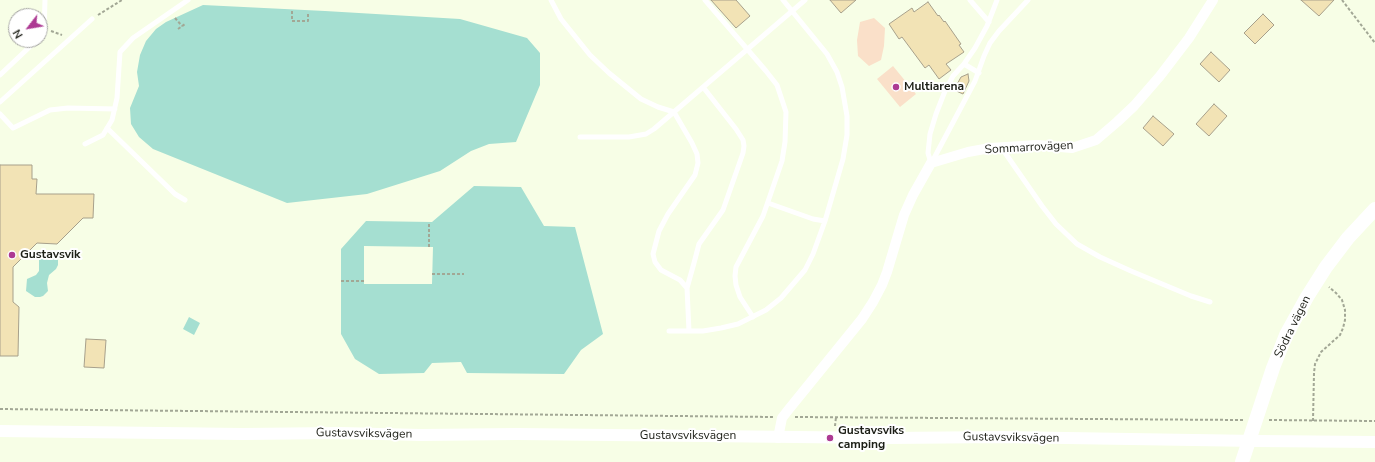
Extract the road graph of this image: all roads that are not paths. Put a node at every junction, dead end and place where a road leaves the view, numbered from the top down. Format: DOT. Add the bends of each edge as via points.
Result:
graph roads {
  1 [pos="188,0"];
  2 [pos="551,0"];
  3 [pos="705,0"];
  4 [pos="783,0"];
  5 [pos="805,0"];
  6 [pos="970,0"];
  7 [pos="997,0"];
  8 [pos="1028,0"];
  9 [pos="1213,0"];
  10 [pos="792,11"];
  11 [pos="92,19"];
  12 [pos="989,22"];
  13 [pos="29,48"];
  14 [pos="748,49"];
  15 [pos="964,64"];
  16 [pos="979,73"];
  17 [pos="0,75"];
  18 [pos="702,88"];
  19 [pos="0,102"];
  20 [pos="115,109"];
  21 [pos="674,112"];
  22 [pos="0,114"];
  23 [pos="107,128"];
  24 [pos="580,137"];
  25 [pos="85,144"];
  26 [pos="1001,147"];
  27 [pos="931,163"];
  28 [pos="185,200"];
  29 [pos="768,203"];
  30 [pos="1375,209"];
  31 [pos="825,221"];
  32 [pos="687,288"];
  33 [pos="1210,302"];
  34 [pos="753,317"];
  35 [pos="669,331"];
  36 [pos="689,331"];
  37 [pos="0,431"];
  38 [pos="778,438"];
  39 [pos="1375,442"];
  40 [pos="1242,462"];
  1 -- 20 [label="lane" via="133,38 120,52"];
  2 -- 21 [label="lane" via="561,20 608,73 641,99"];
  3 -- 14 [label="lane"];
  4 -- 10 [label="lane"];
  5 -- 10 [label="lane"];
  6 -- 12 [label="lane"];
  7 -- 12 [label="lane"];
  8 -- 16 [label="lane" via="990,43"];
  9 -- 26 [label="street, Sommarrovägen" via="1189,38 1160,76 1134,106 1096,140 1072,148 1037,145"];
  10 -- 14 [label="lane"];
  10 -- 31 [label="lane" via="827,54 837,72 847,116 843,159"];
  11 -- 19 [label="lane"];
  12 -- 15 [label="lane"];
  13 -- 17 [label="lane"];
  14 -- 18 [label="lane"];
  14 -- 29 [label="lane" via="777,85 786,112 782,161"];
  15 -- 16 [label="lane"];
  15 -- 27 [label="lane" via="953,76 936,114 928,153"];
  16 -- 27 [label="lane"];
  18 -- 21 [label="lane"];
  18 -- 32 [label="lane" via="736,129 744,146 723,210 699,244"];
  20 -- 22 [label="lane" via="50,110 14,128"];
  20 -- 23 [label="lane"];
  21 -- 24 [label="lane" via="654,129 639,136"];
  21 -- 32 [label="lane" via="692,143 698,163 695,174 659,231 653,254 661,270 680,280"];
  23 -- 25 [label="lane" via="103,134"];
  23 -- 28 [label="lane" via="175,194"];
  26 -- 27 [label="street, Sommarrovägen" via="968,152"];
  26 -- 33 [label="lane" via="1056,224 1077,244 1131,271"];
  27 -- 38 [label="street" via="904,215 887,272 873,302 783,417"];
  29 -- 31 [label="lane"];
  29 -- 34 [label="lane" via="736,267 738,291"];
  30 -- 40 [label="main road, Södra vägen" via="1326,267 1286,335"];
  31 -- 34 [label="lane" via="805,270 781,298"];
  32 -- 36 [label="lane"];
  34 -- 36 [label="lane" via="721,328"];
  35 -- 36 [label="lane"];
  37 -- 38 [label="street, Gustavsviksvägen"];
  38 -- 39 [label="street, Gustavsviksvägen" via="1003,436"];
}
